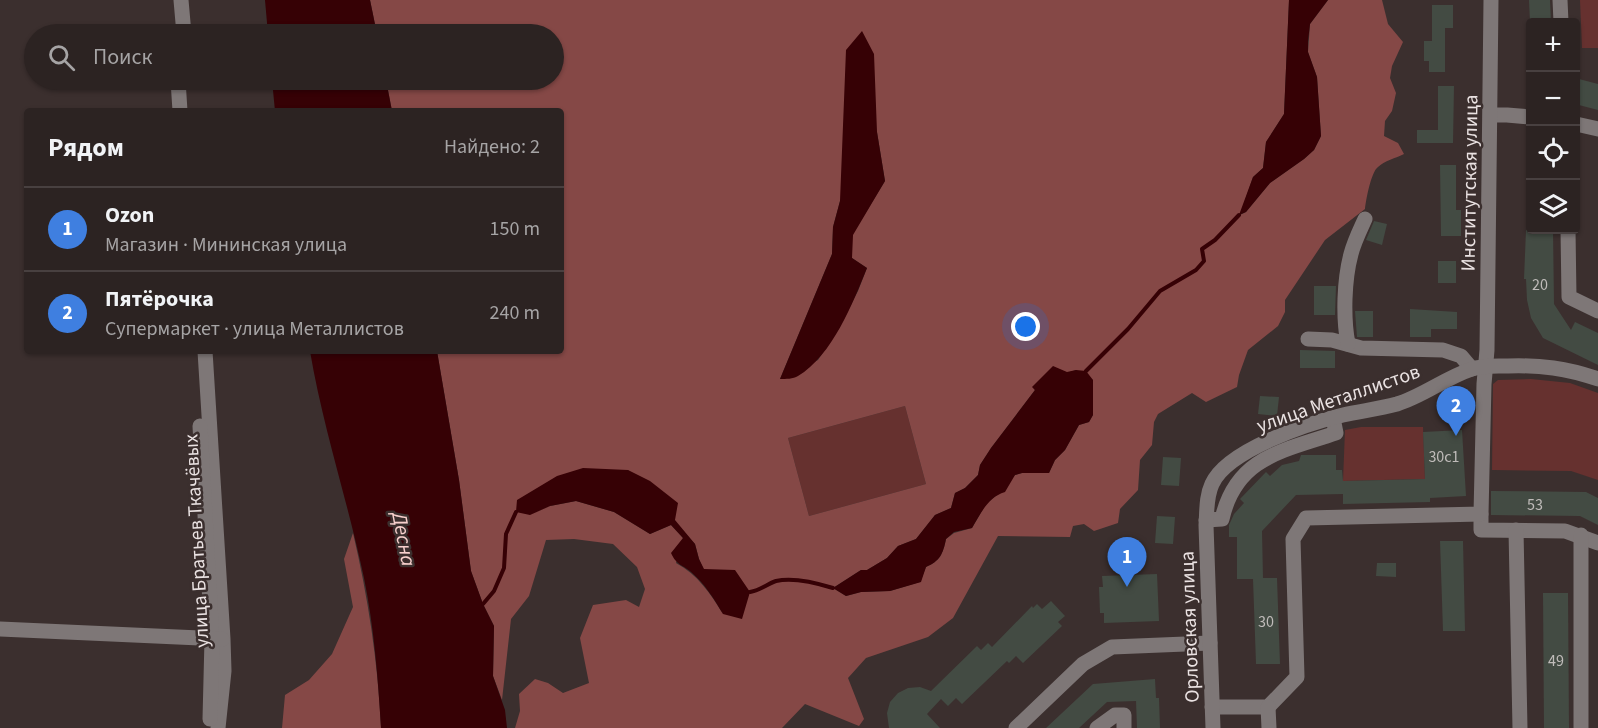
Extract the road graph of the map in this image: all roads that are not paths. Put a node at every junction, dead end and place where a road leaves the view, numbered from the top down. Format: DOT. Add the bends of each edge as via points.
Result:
graph roads {
  1 [pos="173,0"];
  2 [pos="182,0"];
  3 [pos="1491,0"];
  4 [pos="1560,0"];
  5 [pos="1561,18"];
  6 [pos="174,24"];
  7 [pos="183,24"];
  8 [pos="179,90"];
  9 [pos="187,90"];
  10 [pos="180,108"];
  11 [pos="189,108"];
  12 [pos="1491,116"];
  13 [pos="1526,117"];
  14 [pos="1580,125"];
  15 [pos="1598,129"];
  16 [pos="1365,219"];
  17 [pos="1568,234"];
  18 [pos="1598,311"];
  19 [pos="1308,339"];
  20 [pos="1348,344"];
  21 [pos="196,354"];
  22 [pos="205,354"];
  23 [pos="1478,368"];
  24 [pos="1598,379"];
  25 [pos="1333,418"];
  26 [pos="1481,514"];
  27 [pos="1206,522"];
  28 [pos="1516,530"];
  29 [pos="1581,535"];
  30 [pos="1598,543"];
  31 [pos="0,629"];
  32 [pos="218,639"];
  33 [pos="1210,644"];
  34 [pos="1212,707"];
  35 [pos="1268,707"];
  36 [pos="209,728"];
  37 [pos="218,728"];
  38 [pos="1016,728"];
  39 [pos="1097,728"];
  40 [pos="1124,728"];
  41 [pos="1213,728"];
  42 [pos="1269,728"];
  43 [pos="1520,728"];
  44 [pos="1581,728"];
  1 -- 6 [label="street"];
  2 -- 7 [label="street"];
  3 -- 12 [label="street, Институтская улица"];
  4 -- 5 [label="street"];
  8 -- 10 [label="street"];
  9 -- 11 [label="street"];
  12 -- 13 [label="street"];
  12 -- 23 [label="street, Институтская улица"];
  14 -- 15 [label="street"];
  16 -- 20 [label="street" via="1348,267"];
  17 -- 18 [label="street" via="1569,297"];
  19 -- 20 [label="street"];
  20 -- 23 [label="street" via="1361,348 1443,350"];
  21 -- 32 [label="street, улица Братьев Ткачёвых"];
  22 -- 32 [label="street, улица Братьев Ткачёвых"];
  23 -- 24 [label="street, улица Металлистов" via="1563,368"];
  23 -- 25 [label="street, улица Металлистов" via="1415,398"];
  23 -- 26 [label="street, Институтская улица"];
  25 -- 27 [label="street, улица Металлистов" via="1266,442 1234,459 1212,483"];
  25 -- 27 [label="street" via="1336,433 1268,456 1241,476 1227,499 1222,519"];
  26 -- 28 [label="street" via="1481,530"];
  26 -- 35 [label="street" via="1306,518 1293,539 1297,677"];
  27 -- 33 [label="street, Орловская улица"];
  28 -- 29 [label="street"];
  28 -- 43 [label="street"];
  29 -- 30 [label="street"];
  29 -- 44 [label="street"];
  31 -- 32 [label="street"];
  32 -- 36 [label="street, улица Братьев Ткачёвых"];
  32 -- 37 [label="street, улица Братьев Ткачёвых" via="224,671"];
  33 -- 34 [label="street, Орловская улица"];
  33 -- 38 [label="street" via="1112,646 1083,664"];
  34 -- 35 [label="street"];
  34 -- 41 [label="street, Орловская улица"];
  35 -- 42 [label="street"];
  39 -- 40 [label="street" via="1114,716 1124,715"];
}
